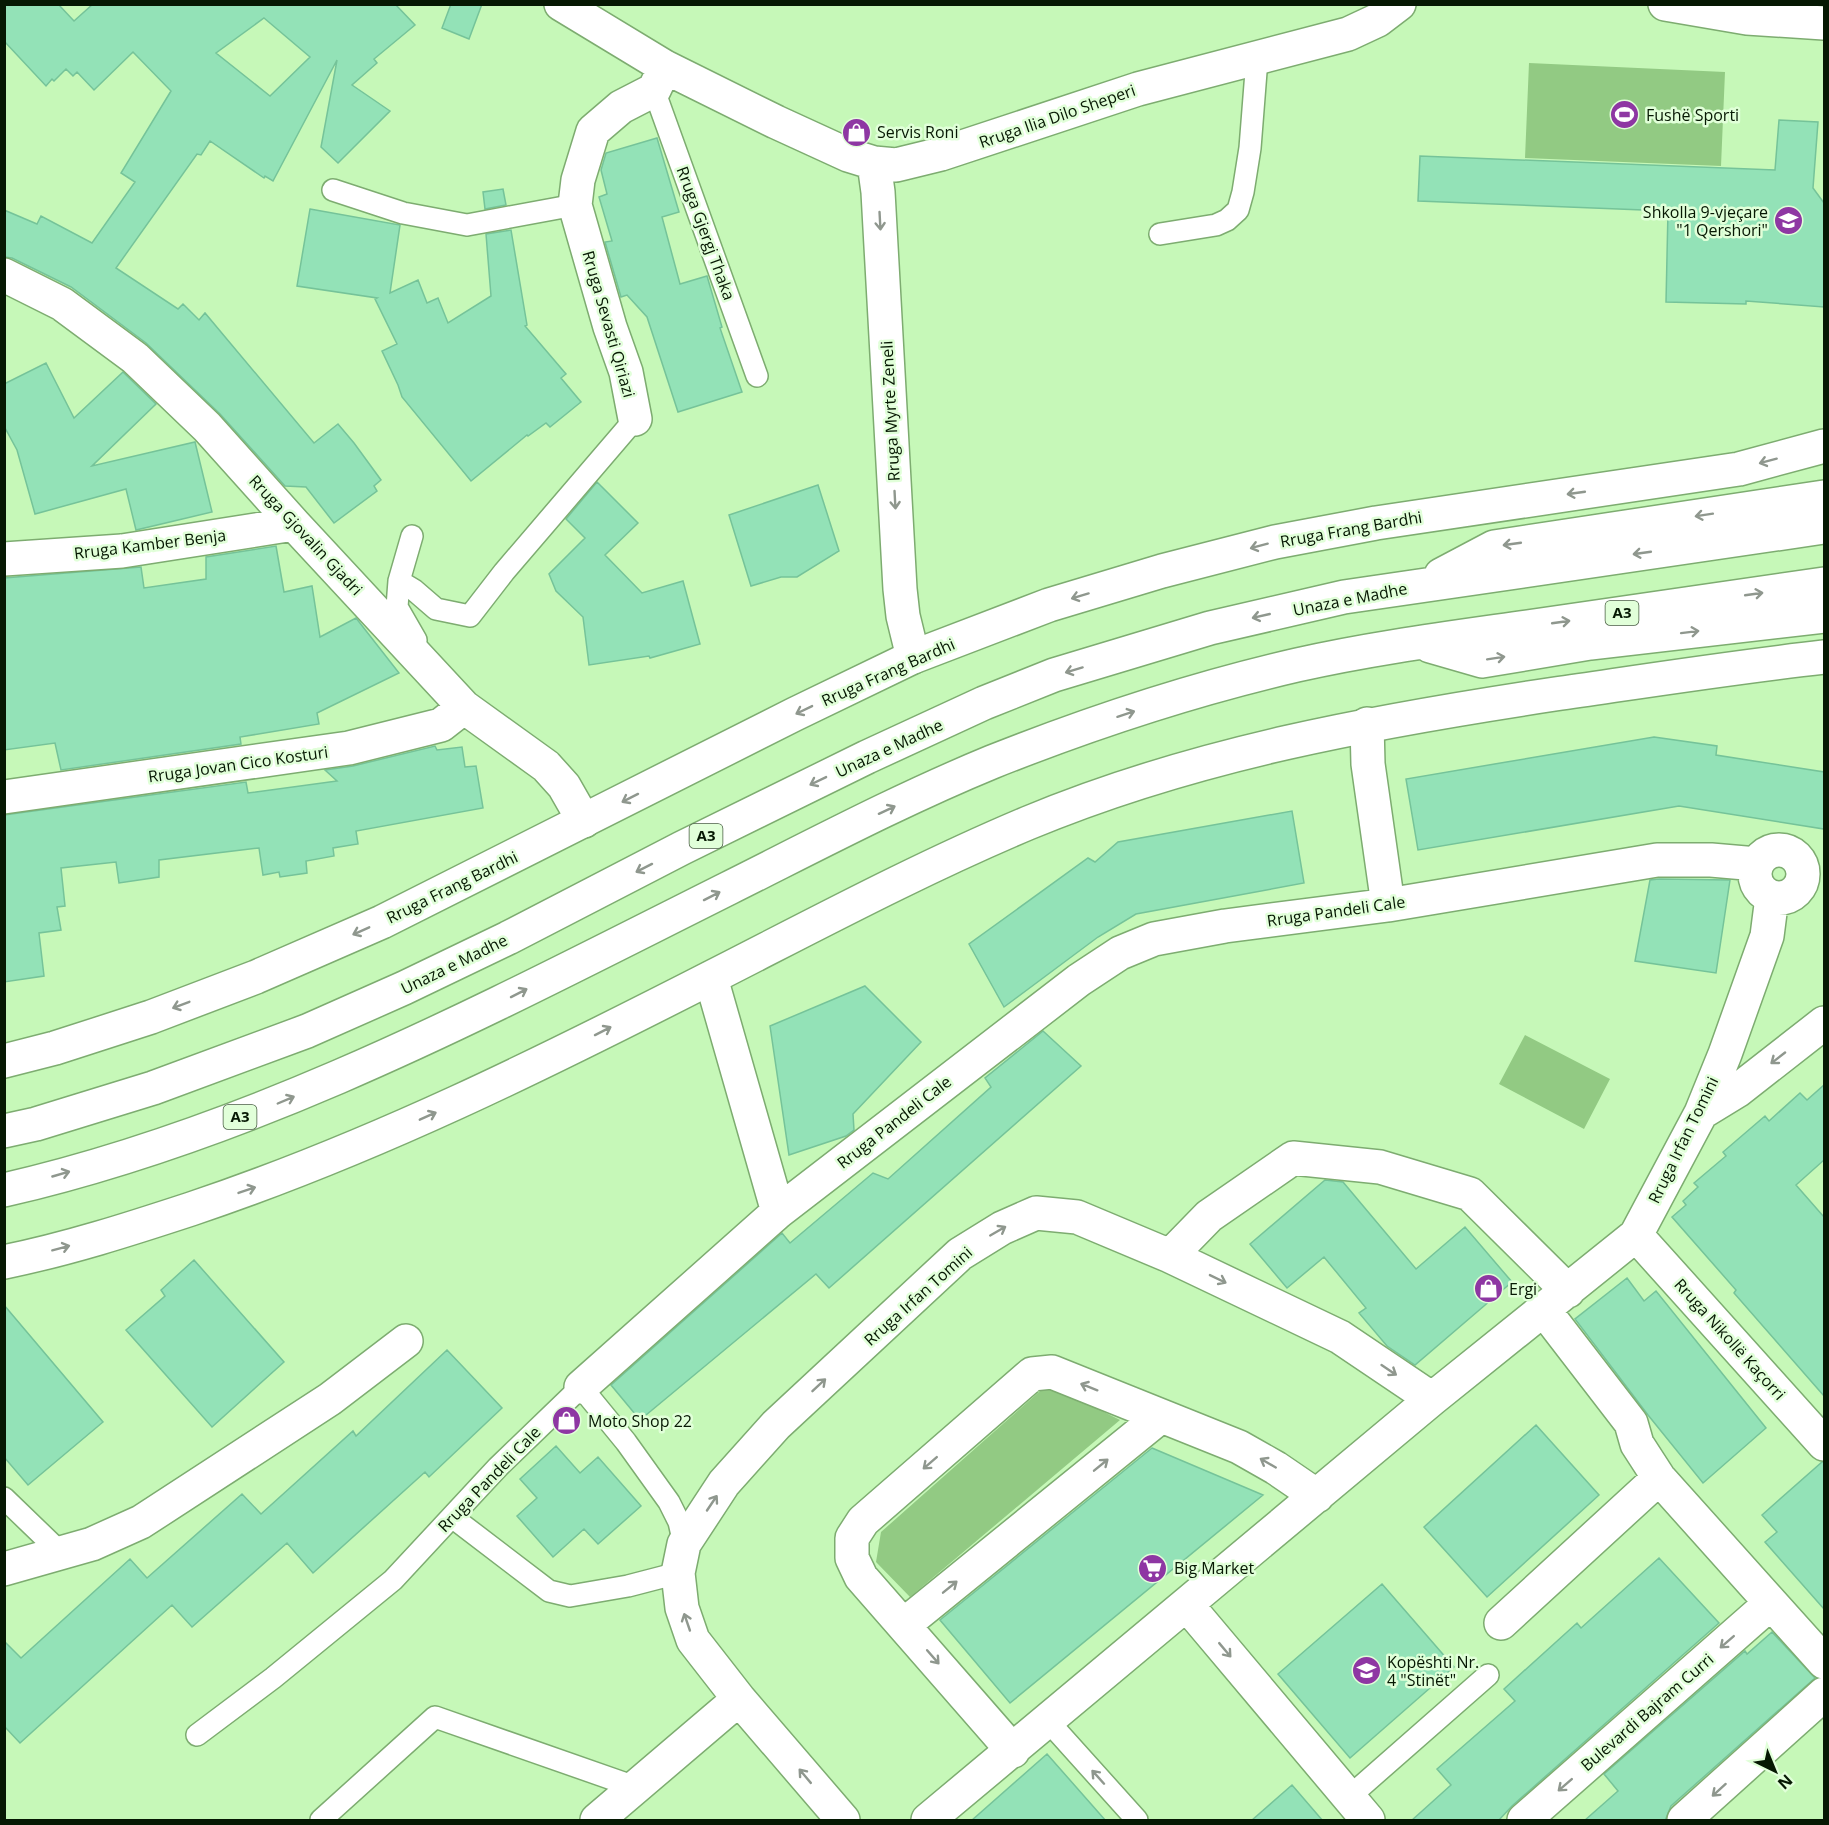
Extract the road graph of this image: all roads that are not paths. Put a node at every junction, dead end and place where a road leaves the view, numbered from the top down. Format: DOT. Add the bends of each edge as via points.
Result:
graph roads {
  1 [pos="561,4"];
  2 [pos="1399,4"];
  3 [pos="1665,4"];
  4 [pos="1824,23"];
  5 [pos="1257,59"];
  6 [pos="660,78"];
  7 [pos="874,163"];
  8 [pos="333,190"];
  9 [pos="575,205"];
  10 [pos="1160,234"];
  11 [pos="4,274"];
  12 [pos="757,376"];
  13 [pos="635,419"];
  14 [pos="1824,446"];
  15 [pos="1824,497"];
  16 [pos="294,524"];
  17 [pos="1824,527"];
  18 [pos="412,536"];
  19 [pos="4,559"];
  20 [pos="399,581"];
  21 [pos="1824,584"];
  22 [pos="1422,585"];
  23 [pos="1824,616"];
  24 [pos="1420,643"];
  25 [pos="913,657"];
  26 [pos="1824,657"];
  27 [pos="439,679"];
  28 [pos="464,706"];
  29 [pos="1366,724"];
  30 [pos="4,798"];
  31 [pos="584,821"];
  32 [pos="1813,859"];
  33 [pos="1757,864"];
  34 [pos="1772,897"];
  35 [pos="1388,905"];
  36 [pos="711,978"];
  37 [pos="1824,1023"];
  38 [pos="4,1061"];
  39 [pos="1701,1113"];
  40 [pos="4,1131"];
  41 [pos="4,1190"];
  42 [pos="778,1212"];
  43 [pos="1636,1235"];
  44 [pos="1170,1256"];
  45 [pos="4,1262"];
  46 [pos="1556,1301"];
  47 [pos="406,1341"];
  48 [pos="581,1388"];
  49 [pos="1432,1399"];
  50 [pos="1161,1416"];
  51 [pos="1824,1444"];
  52 [pos="1659,1479"];
  53 [pos="1317,1496"];
  54 [pos="4,1498"];
  55 [pos="452,1517"];
  56 [pos="61,1553"];
  57 [pos="681,1559"];
  58 [pos="4,1569"];
  59 [pos="1771,1603"];
  60 [pos="1187,1605"];
  61 [pos="1501,1623"];
  62 [pos="904,1624"];
  63 [pos="1824,1662"];
  64 [pos="1488,1675"];
  65 [pos="1824,1694"];
  66 [pos="739,1699"];
  67 [pos="1048,1721"];
  68 [pos="197,1735"];
  69 [pos="1013,1751"];
  70 [pos="635,1787"];
  71 [pos="1362,1814"];
  72 [pos="321,1821"];
  73 [pos="597,1821"];
  74 [pos="843,1821"];
  75 [pos="928,1821"];
  76 [pos="1137,1821"];
  77 [pos="1524,1821"];
  78 [pos="1684,1821"];
  1 -- 6 [label="main road, Rruga Ilia Dilo Sheperi"];
  2 -- 5 [label="main road, Rruga Ilia Dilo Sheperi" via="1378,20 1348,34"];
  3 -- 4 [label="main road" via="1747,18"];
  5 -- 7 [label="main road, Rruga Ilia Dilo Sheperi" via="1137,89 941,154 896,165"];
  5 -- 10 [label="lane" via="1250,148 1238,210 1216,225"];
  6 -- 7 [label="main road, Rruga Ilia Dilo Sheperi"];
  6 -- 9 [label="main road, Rruga Sevasti Qiriazi" via="593,131"];
  6 -- 12 [label="lane, Rruga Gjergj Thaka"];
  7 -- 25 [label="main road, Rruga Myrte Zeneli, one-way" via="900,589"];
  8 -- 9 [label="lane" via="404,213 467,225"];
  9 -- 13 [label="main road, Rruga Sevasti Qiriazi" via="626,372"];
  11 -- 16 [label="main road, Rruga Gjovalin Gjadri" via="62,304 135,358 207,427"];
  13 -- 20 [label="lane, Rruga Sevasti Qiriazi" via="470,616 436,609"];
  14 -- 25 [label="main road, Rruga Frang Bardhi, one-way" via="1739,469 1376,523 1275,542 1049,605"];
  15 -- 22 [label="main road, one-way" via="1494,547"];
  16 -- 19 [label="main road, Rruga Kamber Benja" via="122,551"];
  16 -- 27 [label="main road, Rruga Gjovalin Gjadri"];
  17 -- 22 [label="main road, Unaza e Madhe / A3, one-way"];
  18 -- 20 [label="lane"];
  20 -- 27 [label="lane" via="397,607"];
  24 -- 21 [label="main road, A3, one-way"];
  22 -- 40 [label="main road, Unaza e Madhe / A3, one-way" via="1344,597 1210,628 1054,675 867,757 508,938 318,1026 153,1088"];
  24 -- 23 [label="main road, one-way" via="1482,661 1590,643"];
  41 -- 24 [label="main road, A3, one-way" via="125,1157 280,1103 467,1020 815,845 989,764 1192,693 1295,665"];
  25 -- 31 [label="main road, Rruga Frang Bardhi, one-way"];
  26 -- 29 [label="main road"];
  27 -- 28 [label="main road, Rruga Gjovalin Gjadri"];
  28 -- 30 [label="main road, Rruga Jovan Cico Kosturi" via="441,725 349,748"];
  28 -- 31 [label="main road, Rruga Gjovalin Gjadri" via="546,766 564,786"];
  29 -- 35 [label="main road"];
  29 -- 36 [label="main road" via="1191,767 1030,822 822,920"];
  31 -- 38 [label="main road, Rruga Frang Bardhi, one-way" via="382,922 256,977 140,1020"];
  32 -- 33 [label="main road" via="1776,850"];
  32 -- 34 [label="main road" via="1800,887 1787,897"];
  33 -- 34 [label="main road" via="1759,888"];
  33 -- 35 [label="main road, Rruga Pandeli Cale" via="1657,860"];
  34 -- 39 [label="main road, Rruga Irfan Tomini" via="1767,936"];
  35 -- 42 [label="main road, Rruga Pandeli Cale" via="1225,926 1154,939 1120,953 1079,980"];
  36 -- 42 [label="main road"];
  45 -- 36 [label="main road, one-way" via="122,1232 337,1156 469,1097"];
  37 -- 39 [label="main road, one-way" via="1737,1091"];
  39 -- 43 [label="main road, Rruga Irfan Tomini"];
  42 -- 48 [label="main road, Rruga Pandeli Cale"];
  43 -- 46 [label="main road, Rruga Irfan Tomini"];
  43 -- 51 [label="main road, Rruga Nikollë Kaçorri"];
  44 -- 46 [label="main road" via="1209,1216 1293,1158 1380,1167 1470,1194"];
  44 -- 49 [label="main road, Rruga Irfan Tomini, one-way" via="1340,1337"];
  57 -- 44 [label="main road, Rruga Irfan Tomini, one-way" via="724,1484 776,1425 960,1254 1036,1212 1077,1217"];
  46 -- 49 [label="main road, Rruga Irfan Tomini"];
  46 -- 52 [label="main road" via="1631,1424"];
  47 -- 56 [label="main road" via="330,1399 141,1522"];
  48 -- 55 [label="lane, Rruga Pandeli Cale"];
  48 -- 57 [label="lane" via="669,1502 679,1522"];
  49 -- 53 [label="main road, Rruga Irfan Tomini"];
  53 -- 50 [label="main road, one-way" via="1239,1447"];
  62 -- 50 [label="main road, one-way"];
  50 -- 62 [label="main road, one-way" via="1052,1372 1032,1374 863,1521 852,1538 852,1558 861,1577"];
  52 -- 59 [label="main road"];
  52 -- 61 [label="main road"];
  53 -- 60 [label="main road, Rruga Irfan Tomini"];
  54 -- 56 [label="lane"];
  55 -- 57 [label="lane" via="549,1591 570,1596 628,1586"];
  55 -- 68 [label="lane, Rruga Pandeli Cale" via="393,1580"];
  56 -- 58 [label="main road"];
  66 -- 57 [label="main road, one-way" via="693,1640 682,1608"];
  59 -- 63 [label="main road"];
  59 -- 77 [label="main road, Bulevardi Bajram Curri, one-way"];
  60 -- 67 [label="main road, Rruga Irfan Tomini"];
  60 -- 71 [label="main road, one-way"];
  62 -- 69 [label="main road, one-way"];
  64 -- 71 [label="lane"];
  65 -- 78 [label="main road, one-way"];
  66 -- 70 [label="main road"];
  74 -- 66 [label="main road, one-way"];
  67 -- 69 [label="main road, Rruga Irfan Tomini"];
  76 -- 67 [label="lane, one-way"];
  69 -- 75 [label="main road, Rruga Irfan Tomini"];
  70 -- 72 [label="lane" via="435,1717"];
  70 -- 73 [label="main road"];
}
